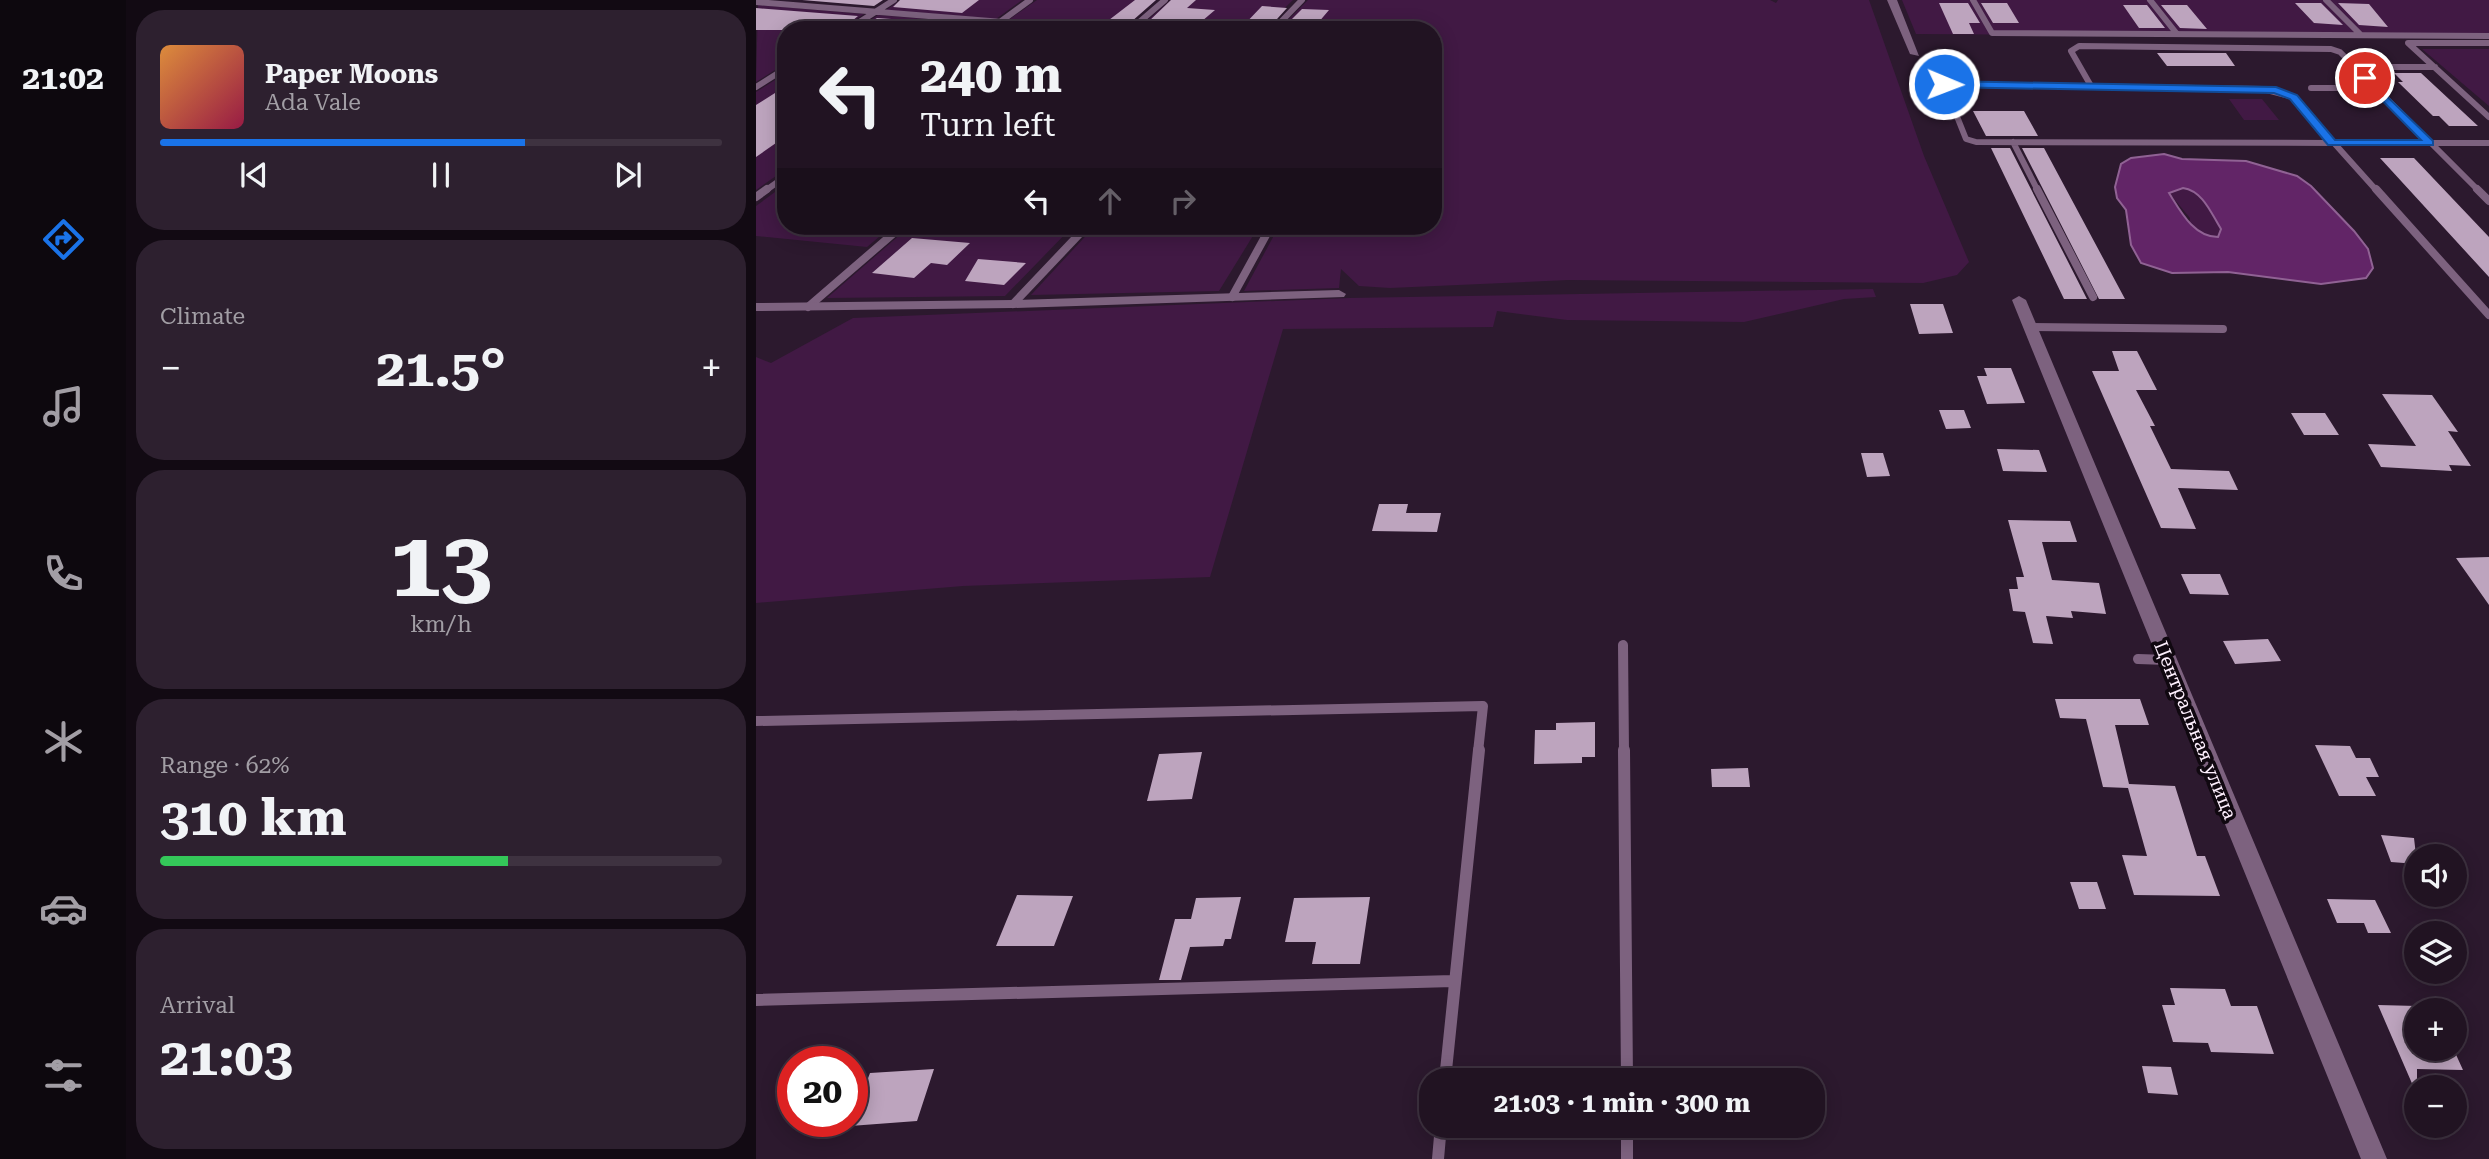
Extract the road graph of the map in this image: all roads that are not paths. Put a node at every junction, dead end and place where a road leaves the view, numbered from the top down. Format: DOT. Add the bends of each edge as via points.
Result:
graph roads {
  1 [pos="894,0"];
  2 [pos="1030,0"];
  3 [pos="1165,0"];
  4 [pos="1302,0"];
  5 [pos="1892,0"];
  6 [pos="1973,0"];
  7 [pos="2150,0"];
  8 [pos="2326,0"];
  9 [pos="758,1"];
  10 [pos="875,12"];
  11 [pos="861,21"];
  12 [pos="988,21"];
  13 [pos="1001,21"];
  14 [pos="1140,21"];
  15 [pos="1282,21"];
  16 [pos="2177,34"];
  17 [pos="2361,35"];
  18 [pos="2489,36"];
  19 [pos="2489,43"];
  20 [pos="1916,54"];
  21 [pos="2355,67"];
  22 [pos="2435,67"];
  23 [pos="777,74"];
  24 [pos="2091,86"];
  25 [pos="756,87"];
  26 [pos="2311,88"];
  27 [pos="2376,88"];
  28 [pos="2489,117"];
  29 [pos="2013,142"];
  30 [pos="2332,143"];
  31 [pos="2430,143"];
  32 [pos="2489,143"];
  33 [pos="777,182"];
  34 [pos="756,197"];
  35 [pos="2489,201"];
  36 [pos="891,235"];
  37 [pos="1078,235"];
  38 [pos="1266,235"];
  39 [pos="1339,294"];
  40 [pos="2092,297"];
  41 [pos="1232,298"];
  42 [pos="2019,300"];
  43 [pos="1013,304"];
  44 [pos="756,307"];
  45 [pos="807,307"];
  46 [pos="2489,315"];
  47 [pos="2030,327"];
  48 [pos="2223,329"];
  49 [pos="1623,645"];
  50 [pos="2138,659"];
  51 [pos="2167,660"];
  52 [pos="756,721"];
  53 [pos="1453,981"];
  54 [pos="756,1000"];
  55 [pos="1446,1068"];
  56 [pos="1627,1068"];
  57 [pos="1440,1138"];
  58 [pos="1627,1138"];
  59 [pos="1438,1159"];
  60 [pos="1627,1159"];
  61 [pos="2374,1159"];
  1 -- 10 [label="lane"];
  2 -- 13 [label="lane"];
  3 -- 14 [label="lane"];
  4 -- 15 [label="lane"];
  5 -- 20 [label="street"];
  6 -- 16 [label="lane" via="1992,33"];
  7 -- 16 [label="lane"];
  8 -- 17 [label="lane"];
  9 -- 10 [label="lane"];
  10 -- 11 [label="lane"];
  10 -- 12 [label="lane"];
  16 -- 17 [label="lane"];
  17 -- 18 [label="lane"];
  19 -- 22 [label="lane" via="2408,43"];
  21 -- 22 [label="lane"];
  21 -- 24 [label="lane" via="2331,49 2079,46 2071,51"];
  21 -- 27 [label="lane"];
  22 -- 28 [label="lane"];
  23 -- 25 [label="lane"];
  24 -- 29 [label="lane" via="1944,84 1966,139"];
  24 -- 30 [label="lane" via="2276,90 2294,97"];
  26 -- 27 [label="lane"];
  27 -- 31 [label="lane"];
  29 -- 30 [label="lane"];
  29 -- 40 [label="lane"];
  30 -- 31 [label="lane"];
  30 -- 46 [label="lane"];
  31 -- 32 [label="lane"];
  31 -- 35 [label="lane"];
  33 -- 34 [label="lane"];
  36 -- 45 [label="lane"];
  37 -- 43 [label="lane"];
  38 -- 41 [label="lane"];
  39 -- 41 [label="street"];
  41 -- 43 [label="street"];
  42 -- 47 [label="street, Центральная улица"];
  43 -- 45 [label="street"];
  44 -- 45 [label="street"];
  47 -- 48 [label="lane"];
  47 -- 51 [label="street, Центральная улица"];
  49 -- 56 [label="lane"];
  50 -- 51 [label="lane"];
  51 -- 61 [label="street, Центральная улица"];
  52 -- 53 [label="lane" via="1483,706"];
  53 -- 54 [label="lane"];
  53 -- 55 [label="lane"];
  57 -- 59 [label="lane"];
  58 -- 60 [label="lane"];
}
